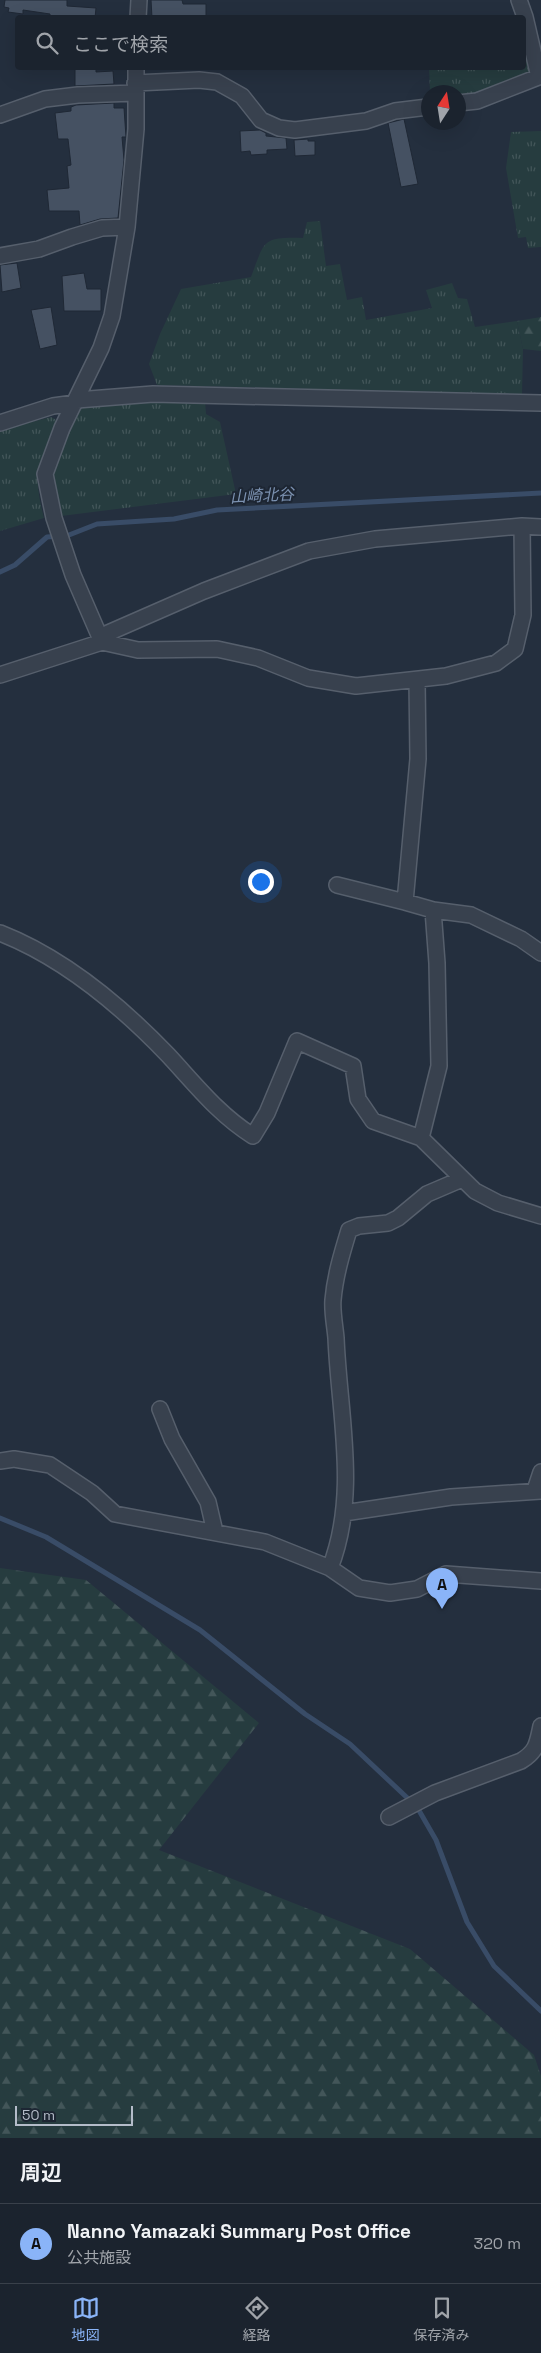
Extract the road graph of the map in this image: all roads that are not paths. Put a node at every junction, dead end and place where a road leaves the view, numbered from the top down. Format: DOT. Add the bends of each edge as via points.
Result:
graph roads {
  1 [pos="139,0"];
  2 [pos="519,0"];
  3 [pos="138,15"];
  4 [pos="524,15"];
  5 [pos="526,21"];
  6 [pos="136,70"];
  7 [pos="540,77"];
  8 [pos="135,88"];
  9 [pos="466,102"];
  10 [pos="421,108"];
  11 [pos="0,115"];
  12 [pos="126,227"];
  13 [pos="0,256"];
  14 [pos="76,401"];
  15 [pos="541,403"];
  16 [pos="0,423"];
  17 [pos="522,526"];
  18 [pos="541,527"];
  19 [pos="102,642"];
  20 [pos="0,675"];
  21 [pos="417,680"];
  22 [pos="337,885"];
  23 [pos="405,902"];
  24 [pos="433,910"];
  25 [pos="0,933"];
  26 [pos="541,953"];
  27 [pos="421,1138"];
  28 [pos="462,1179"];
  29 [pos="541,1216"];
  30 [pos="160,1409"];
  31 [pos="0,1461"];
  32 [pos="541,1472"];
  33 [pos="538,1491"];
  34 [pos="344,1513"];
  35 [pos="215,1532"];
  36 [pos="330,1568"];
  37 [pos="541,1581"];
  38 [pos="541,1726"];
  39 [pos="389,1818"];
  1 -- 3 [label="street"];
  2 -- 4 [label="street"];
  5 -- 7 [label="street"];
  6 -- 8 [label="street"];
  7 -- 9 [label="street"];
  8 -- 10 [label="street" via="199,80 217,82 242,96 261,120 279,128 295,130 366,121 395,111"];
  8 -- 11 [label="street" via="45,99"];
  8 -- 12 [label="street" via="136,129"];
  12 -- 13 [label="street" via="102,228 39,250"];
  12 -- 14 [label="street" via="112,316"];
  14 -- 15 [label="street" via="153,394"];
  14 -- 16 [label="street"];
  14 -- 19 [label="street" via="45,474 54,518 73,575"];
  17 -- 18 [label="street"];
  17 -- 19 [label="street" via="375,539 309,551 186,598 108,633"];
  17 -- 21 [label="street" via="523,615 515,649 496,663"];
  19 -- 20 [label="street"];
  19 -- 21 [label="street" via="138,650 217,649 258,658 308,678 356,686"];
  21 -- 23 [label="street" via="418,759"];
  22 -- 23 [label="street"];
  23 -- 24 [label="street"];
  24 -- 26 [label="street" via="472,915"];
  24 -- 27 [label="street" via="439,1066"];
  25 -- 27 [label="street" via="33,948 78,976 142,1030 232,1123 253,1136 267,1113 297,1041 353,1066 358,1099 373,1120"];
  27 -- 28 [label="street"];
  28 -- 29 [label="street" via="474,1191 498,1203"];
  28 -- 34 [label="street" via="427,1194 388,1223 349,1230 333,1302 346,1458"];
  30 -- 35 [label="street" via="172,1439 208,1502"];
  31 -- 35 [label="street" via="50,1465 92,1493 115,1514"];
  32 -- 33 [label="street"];
  33 -- 34 [label="street" via="451,1497"];
  34 -- 36 [label="street" via="339,1544"];
  35 -- 36 [label="street" via="265,1542"];
  36 -- 37 [label="street" via="359,1588 390,1593 417,1589 446,1574"];
  38 -- 39 [label="street" via="532,1754 521,1762 435,1793"];
}
